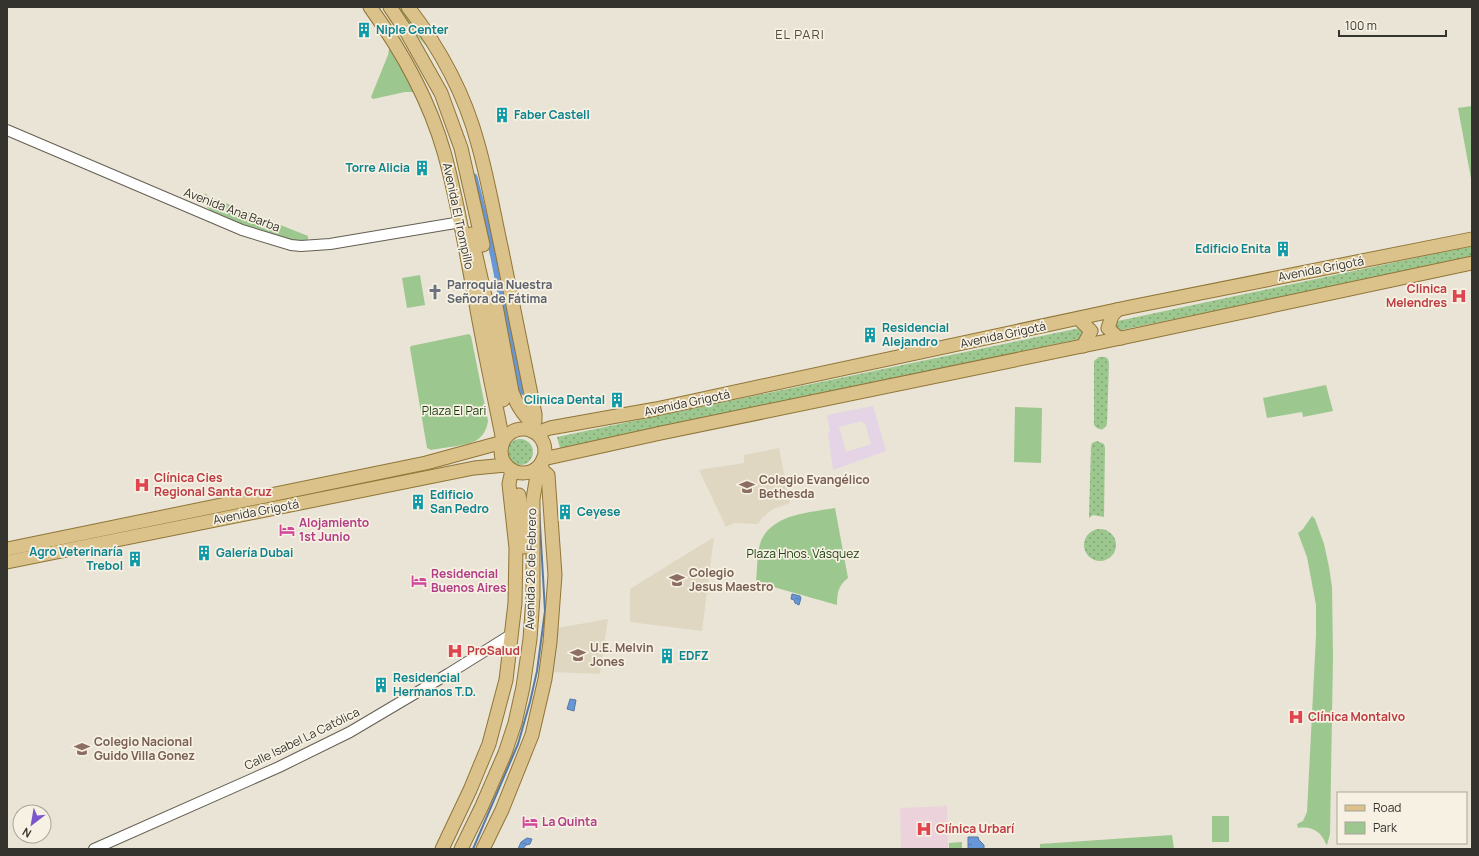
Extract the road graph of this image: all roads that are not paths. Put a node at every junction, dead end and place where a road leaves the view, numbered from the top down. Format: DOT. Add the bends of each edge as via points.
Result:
graph roads {
  1 [pos="370,7"];
  2 [pos="379,7"];
  3 [pos="390,7"];
  4 [pos="408,7"];
  5 [pos="406,31"];
  6 [pos="445,65"];
  7 [pos="432,97"];
  8 [pos="436,128"];
  9 [pos="7,130"];
  10 [pos="461,222"];
  11 [pos="471,232"];
  12 [pos="1472,234"];
  13 [pos="1466,240"];
  14 [pos="467,258"];
  15 [pos="1470,264"];
  16 [pos="1117,310"];
  17 [pos="1109,322"];
  18 [pos="1083,323"];
  19 [pos="1100,333"];
  20 [pos="1116,339"];
  21 [pos="1087,345"];
  22 [pos="534,430"];
  23 [pos="505,439"];
  24 [pos="433,461"];
  25 [pos="542,464"];
  26 [pos="510,470"];
  27 [pos="386,486"];
  28 [pos="7,549"];
  29 [pos="7,562"];
  30 [pos="512,634"];
  31 [pos="94,849"];
  32 [pos="442,849"];
  33 [pos="452,849"];
  34 [pos="462,849"];
  35 [pos="483,849"];
  1 -- 8 [label="main road, Avenida El Trompillo" via="409,68"];
  2 -- 7 [label="main road, Avenida El Trompillo" via="415,62"];
  3 -- 5 [label="main road, Avenida El Trompillo"];
  4 -- 6 [label="main road"];
  5 -- 6 [label="main road"];
  5 -- 22 [label="main road, Avenida El Trompillo" via="440,93 461,148 512,392 516,404"];
  6 -- 22 [label="main road" via="471,121 478,144 535,414"];
  7 -- 8 [label="main road"];
  7 -- 11 [label="main road, Avenida El Trompillo" via="451,150"];
  8 -- 10 [label="main road, Avenida El Trompillo"];
  9 -- 10 [label="street, Avenida Ana Barba" via="242,230 292,245 330,244"];
  10 -- 14 [label="main road, Avenida El Trompillo"];
  11 -- 14 [label="main road"];
  11 -- 23 [label="main road, Avenida El Trompillo" via="488,309"];
  12 -- 13 [label="main road"];
  13 -- 16 [label="main road, Avenida Grigotá"];
  14 -- 23 [label="main road, Avenida El Trompillo"];
  15 -- 20 [label="main road, Avenida Grigotá"];
  16 -- 17 [label="main road"];
  16 -- 18 [label="main road, Avenida Grigotá"];
  17 -- 19 [label="main road"];
  17 -- 20 [label="main road" via="1108,328"];
  18 -- 19 [label="main road"];
  18 -- 21 [label="main road" via="1091,331"];
  18 -- 22 [label="main road, Avenida Grigotá" via="656,409"];
  19 -- 20 [label="main road"];
  19 -- 21 [label="main road"];
  20 -- 21 [label="main road, Avenida Grigotá"];
  21 -- 25 [label="main road, Avenida Grigotá" via="661,433"];
  22 -- 23 [label="main road" via="519,429"];
  22 -- 25 [label="main road" via="544,445"];
  23 -- 24 [label="main road, Avenida Grigotá"];
  23 -- 26 [label="main road" via="501,454"];
  24 -- 27 [label="main road" via="424,466 388,475 385,480"];
  24 -- 28 [label="main road, Avenida Grigotá"];
  25 -- 26 [label="main road" via="529,472"];
  25 -- 34 [label="main road, Avenida 26 de Febrero" via="533,499 533,597 523,687 505,753"];
  25 -- 35 [label="main road, Avenida 26 de Febrero" via="548,475 555,575 545,679 532,735 502,810"];
  26 -- 27 [label="main road, Avenida Grigotá" via="474,468"];
  26 -- 30 [label="main road, Avenida 26 de Febrero" via="509,484 516,548"];
  26 -- 33 [label="main road, Avenida 26 de Febrero" via="517,485 523,519 525,570 522,638 515,688 497,752"];
  27 -- 29 [label="main road, Avenida Grigotá"];
  30 -- 31 [label="street, Calle Isabel La Católica" via="350,732 279,767"];
  30 -- 32 [label="main road, Avenida 26 de Febrero" via="506,680 489,744"];
}
